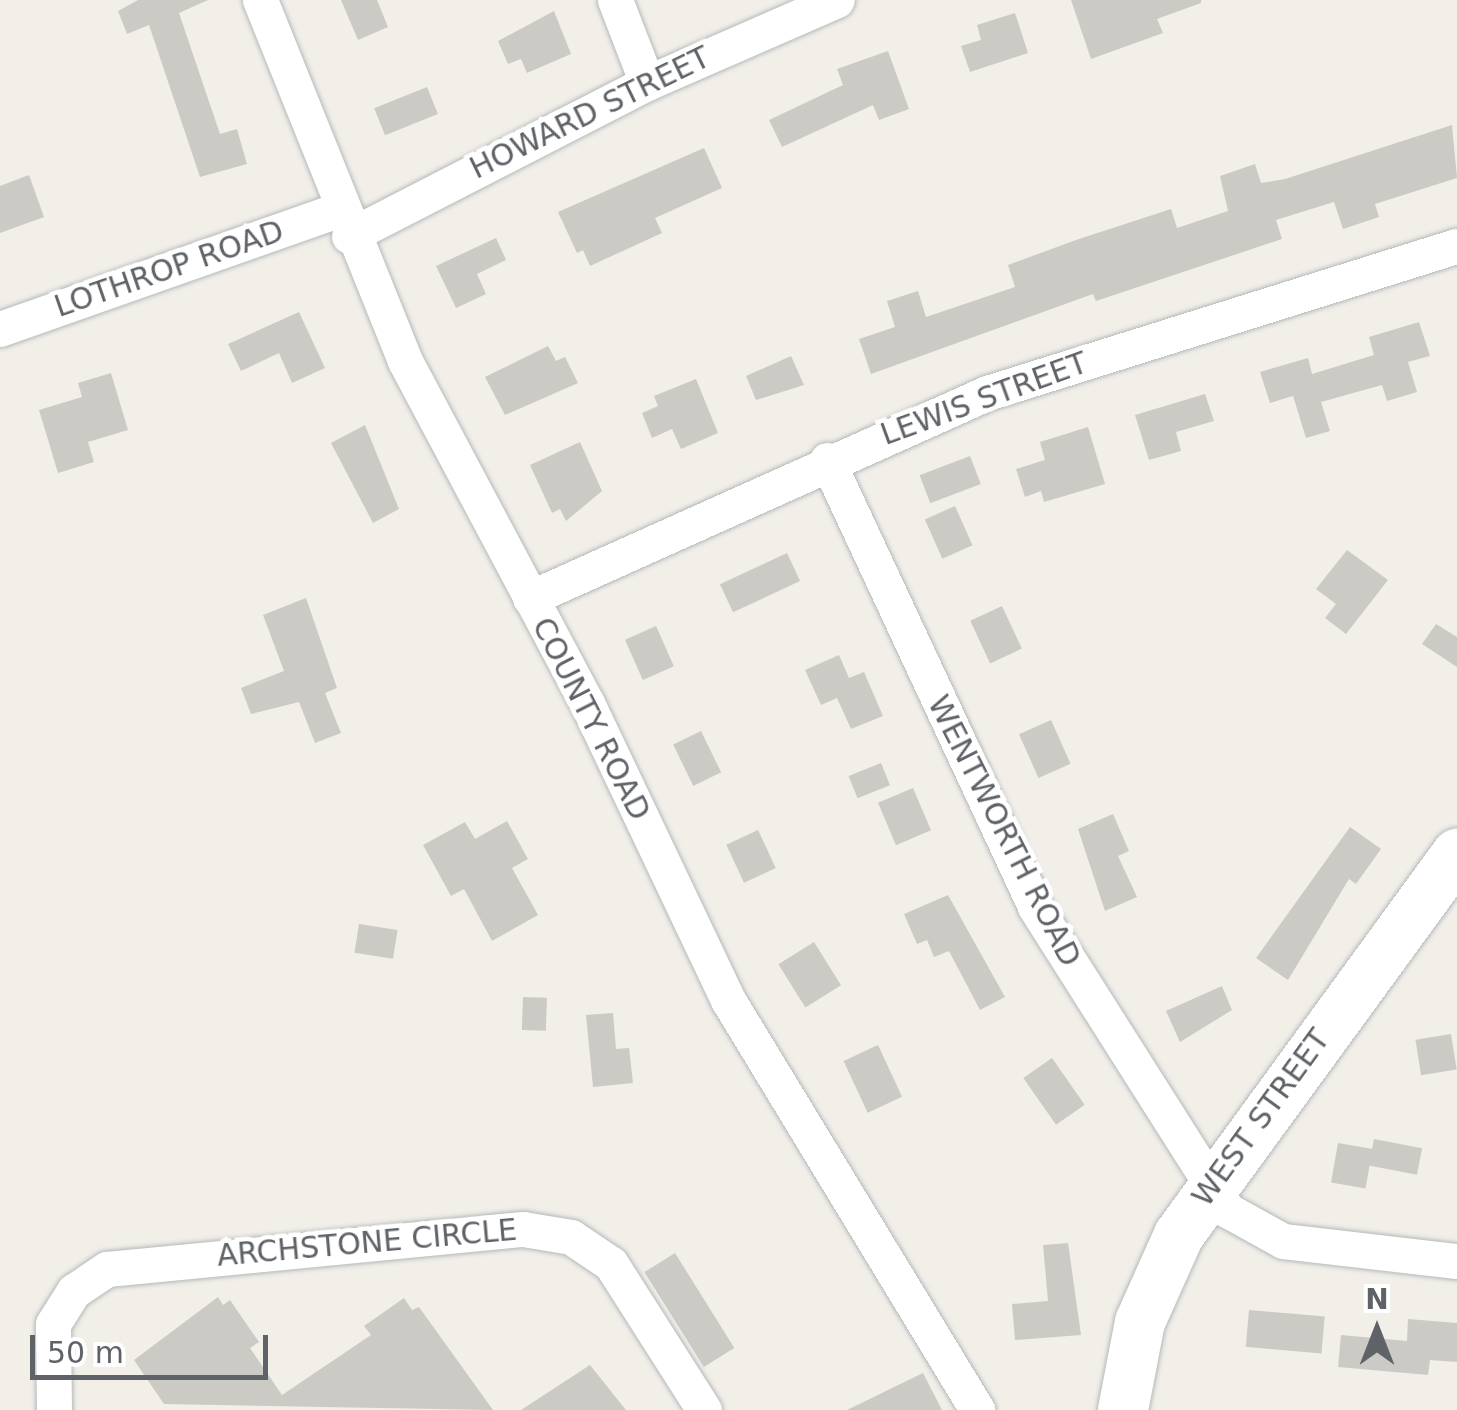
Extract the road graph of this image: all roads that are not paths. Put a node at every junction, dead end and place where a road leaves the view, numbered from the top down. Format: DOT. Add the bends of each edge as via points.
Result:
graph roads {
  1 [pos="260,0"];
  2 [pos="615,0"];
  3 [pos="836,0"];
  4 [pos="647,83"];
  5 [pos="343,223"];
  6 [pos="1457,246"];
  7 [pos="0,329"];
  8 [pos="827,460"];
  9 [pos="530,598"];
  10 [pos="1457,854"];
  11 [pos="1210,1186"];
  12 [pos="1457,1261"];
  13 [pos="54,1410"];
  14 [pos="704,1410"];
  15 [pos="978,1410"];
  16 [pos="1123,1410"];
  1 -- 5 [label="street, COUNTY ROAD"];
  2 -- 4 [label="street"];
  3 -- 4 [label="street, HOWARD STREET"];
  4 -- 5 [label="street, HOWARD STREET"];
  5 -- 7 [label="street, LOTHROP ROAD"];
  5 -- 9 [label="street, COUNTY ROAD" via="457,468"];
  6 -- 8 [label="street, LEWIS STREET" via="987,392"];
  8 -- 9 [label="street, LEWIS STREET"];
  8 -- 11 [label="street, WENTWORTH ROAD" via="1035,908"];
  9 -- 15 [label="street, COUNTY ROAD" via="728,1000"];
  10 -- 11 [label="main road, WEST STREET"];
  11 -- 12 [label="street, WENTWORTH ROAD" via="1235,1218 1268,1237"];
  11 -- 16 [label="main road, WEST STREET" via="1148,1300"];
  13 -- 14 [label="street, ARCHSTONE CIRCLE" via="53,1324 74,1291 107,1269 533,1229 580,1242 618,1270"];
}
